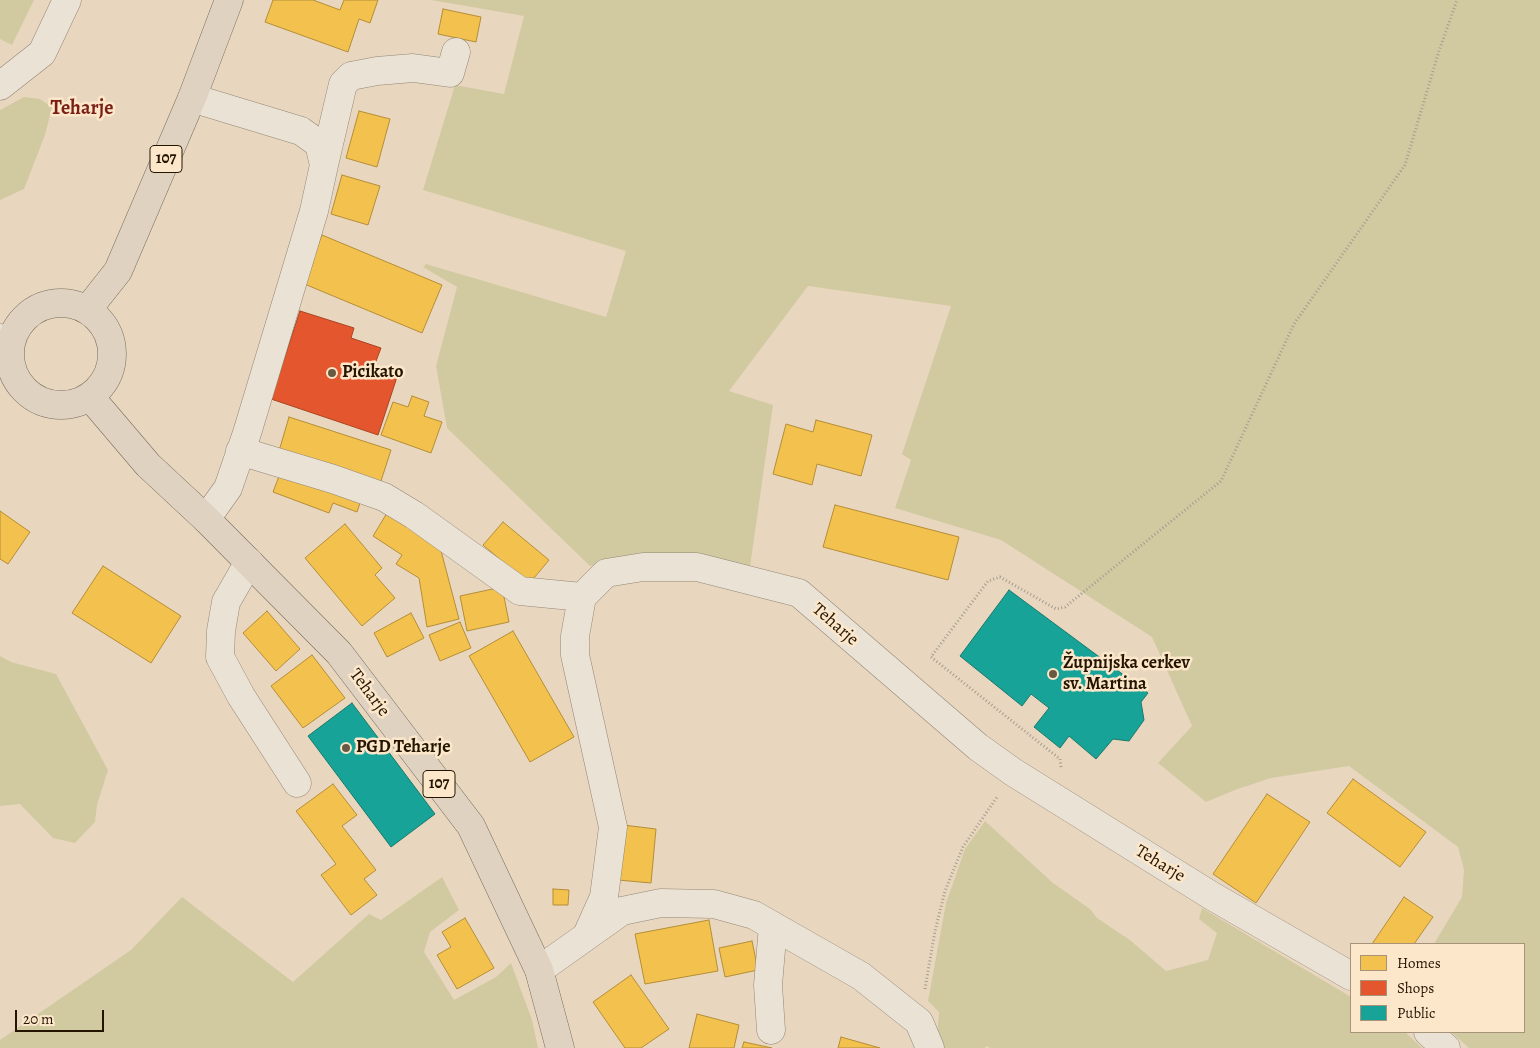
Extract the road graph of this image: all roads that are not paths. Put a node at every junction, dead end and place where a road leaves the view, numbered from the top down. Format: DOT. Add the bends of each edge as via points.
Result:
graph roads {
  1 [pos="67,0"];
  2 [pos="229,0"];
  3 [pos="456,52"];
  4 [pos="0,86"];
  5 [pos="192,98"];
  6 [pos="324,165"];
  7 [pos="88,309"];
  8 [pos="6,339"];
  9 [pos="90,398"];
  10 [pos="240,451"];
  11 [pos="206,519"];
  12 [pos="249,562"];
  13 [pos="582,596"];
  14 [pos="297,783"];
  15 [pos="773,926"];
  16 [pos="587,935"];
  17 [pos="539,970"];
  18 [pos="1350,975"];
  19 [pos="771,1030"];
  20 [pos="1429,1033"];
  21 [pos="560,1048"];
  22 [pos="930,1048"];
  23 [pos="1446,1048"];
  1 -- 4 [label="street" via="42,53"];
  2 -- 5 [label="main road, 107"];
  3 -- 6 [label="street" via="450,72 414,68 350,76 342,84"];
  5 -- 6 [label="street" via="301,131 319,144"];
  5 -- 7 [label="main road, 107" via="118,271"];
  6 -- 10 [label="street" via="308,229"];
  7 -- 8 [label="main road" via="64,302 42,306 23,318"];
  7 -- 9 [label="main road" via="107,329 114,356 108,379"];
  8 -- 9 [label="main road" via="10,366 22,388 44,404 68,406"];
  9 -- 11 [label="main road, Teharje / 107" via="148,466"];
  10 -- 11 [label="street" via="228,488"];
  10 -- 13 [label="street" via="384,497 520,591"];
  11 -- 12 [label="main road, Teharje / 107"];
  12 -- 14 [label="street" via="226,602 220,657"];
  12 -- 17 [label="main road, Teharje / 107" via="339,653 471,826"];
  13 -- 16 [label="street" via="575,636 576,655 613,827 604,897"];
  13 -- 18 [label="street, Teharje" via="606,573 643,567 698,567 798,594 978,747 1013,772 1212,896"];
  15 -- 16 [label="street" via="754,915 714,904 661,903 622,911"];
  15 -- 19 [label="street" via="768,985"];
  15 -- 22 [label="street" via="861,976 919,1022"];
  16 -- 17 [label="street"];
  17 -- 21 [label="main road, Teharje / 107"];
  20 -- 23 [label="street"];
}
